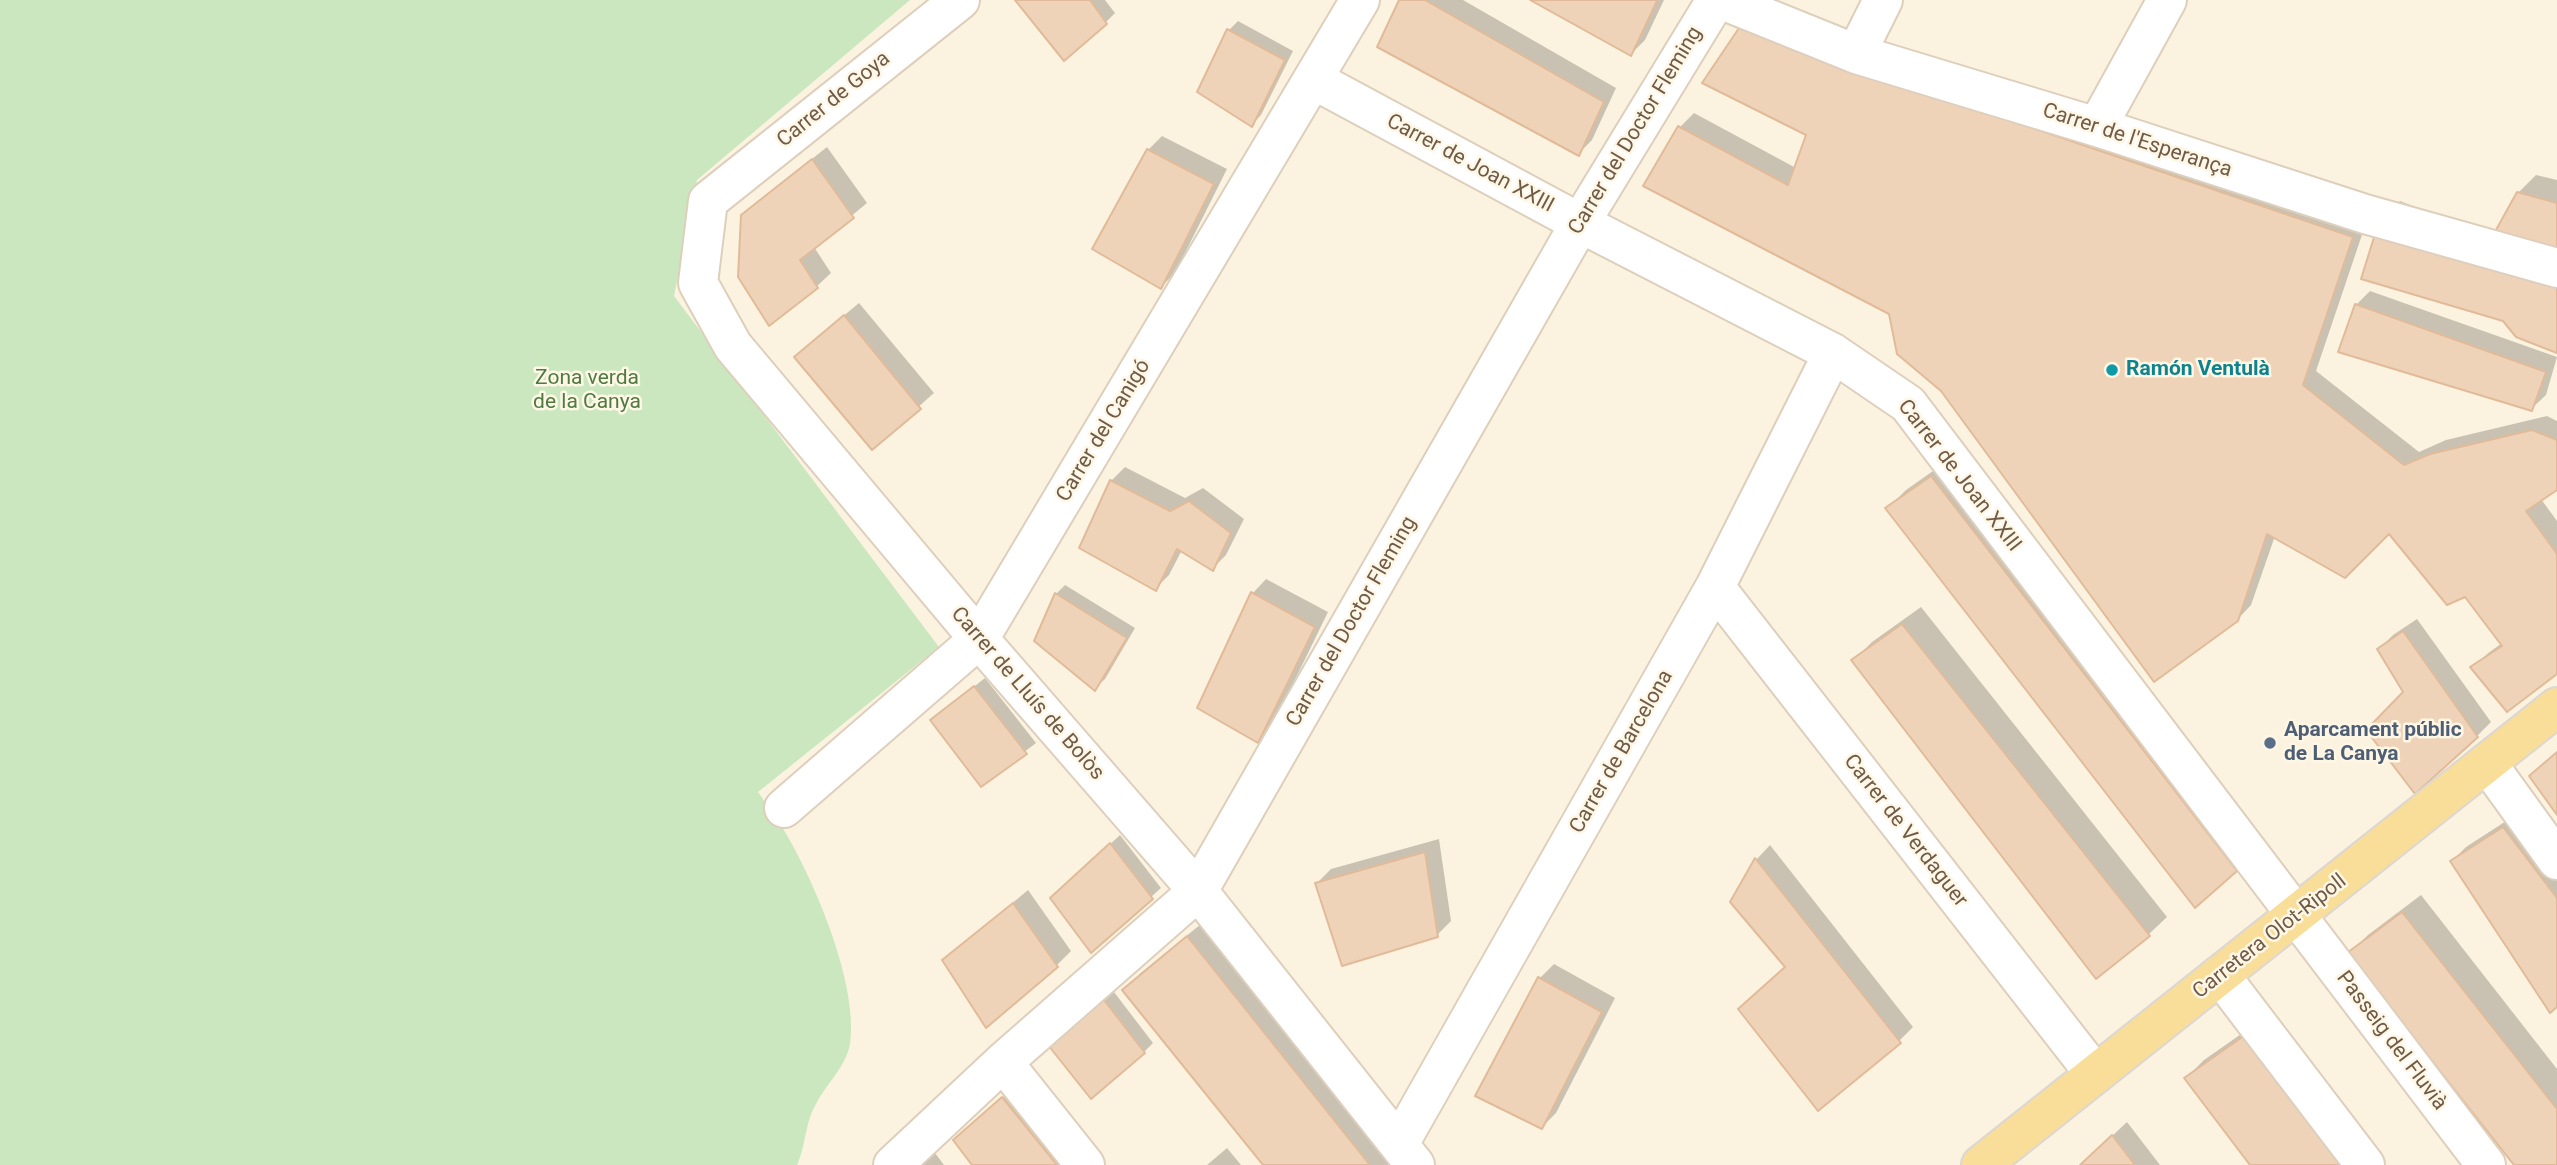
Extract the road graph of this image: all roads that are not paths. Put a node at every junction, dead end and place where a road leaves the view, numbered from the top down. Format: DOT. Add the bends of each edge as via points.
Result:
graph roads {
  1 [pos="960,0"];
  2 [pos="1360,0"];
  3 [pos="1716,0"];
  4 [pos="1722,0"];
  5 [pos="1883,0"];
  6 [pos="2168,0"];
  7 [pos="1856,54"];
  8 [pos="1314,80"];
  9 [pos="2097,128"];
  10 [pos="708,201"];
  11 [pos="1580,223"];
  12 [pos="2557,268"];
  13 [pos="1833,353"];
  14 [pos="1715,587"];
  15 [pos="979,639"];
  16 [pos="2557,707"];
  17 [pos="2487,763"];
  18 [pos="784,808"];
  19 [pos="2557,860"];
  20 [pos="1198,891"];
  21 [pos="2296,917"];
  22 [pos="2220,975"];
  23 [pos="1003,1062"];
  24 [pos="2095,1074"];
  25 [pos="1407,1155"];
  26 [pos="1996,1160"];
  27 [pos="893,1165"];
  28 [pos="1085,1165"];
  29 [pos="2365,1165"];
  30 [pos="2486,1165"];
  1 -- 10 [label="street, Carrer de Goya"];
  2 -- 8 [label="street, Carrer del Canigó"];
  3 -- 11 [label="street, Carrer del Doctor Fleming"];
  4 -- 7 [label="street, Carrer de l'Esperança"];
  5 -- 7 [label="street"];
  6 -- 9 [label="street"];
  7 -- 9 [label="street, Carrer de l'Esperança"];
  8 -- 11 [label="street, Carrer de Joan XXIII"];
  8 -- 15 [label="street, Carrer del Canigó"];
  9 -- 12 [label="street, Carrer de l'Esperança" via="2365,214"];
  10 -- 15 [label="street, Carrer de Lluís de Bolòs" via="698,284 733,345"];
  11 -- 13 [label="street, Carrer de Joan XXIII"];
  11 -- 20 [label="street, Carrer del Doctor Fleming"];
  13 -- 14 [label="street, Carrer de Barcelona"];
  13 -- 21 [label="street, Carrer de Joan XXIII" via="1908,404"];
  14 -- 24 [label="street, Carrer de Verdaguer"];
  14 -- 25 [label="street, Carrer de Barcelona"];
  15 -- 18 [label="street, Carrer del Canigó"];
  15 -- 20 [label="street, Carrer de Lluís de Bolòs"];
  16 -- 17 [label="main road, Carretera Olot-Ripoll"];
  17 -- 19 [label="street"];
  17 -- 21 [label="main road, Carretera Olot-Ripoll"];
  20 -- 23 [label="street, Carrer del Doctor Fleming"];
  20 -- 25 [label="street, Carrer de Lluís de Bolòs"];
  21 -- 22 [label="main road, Carretera Olot-Ripoll"];
  21 -- 30 [label="street, Passeig del Fluvià"];
  22 -- 24 [label="main road, Carretera Olot-Ripoll"];
  22 -- 29 [label="street"];
  23 -- 27 [label="street, Carrer del Doctor Fleming"];
  23 -- 28 [label="street"];
  24 -- 26 [label="main road, Carretera Olot-Ripoll"];
}
